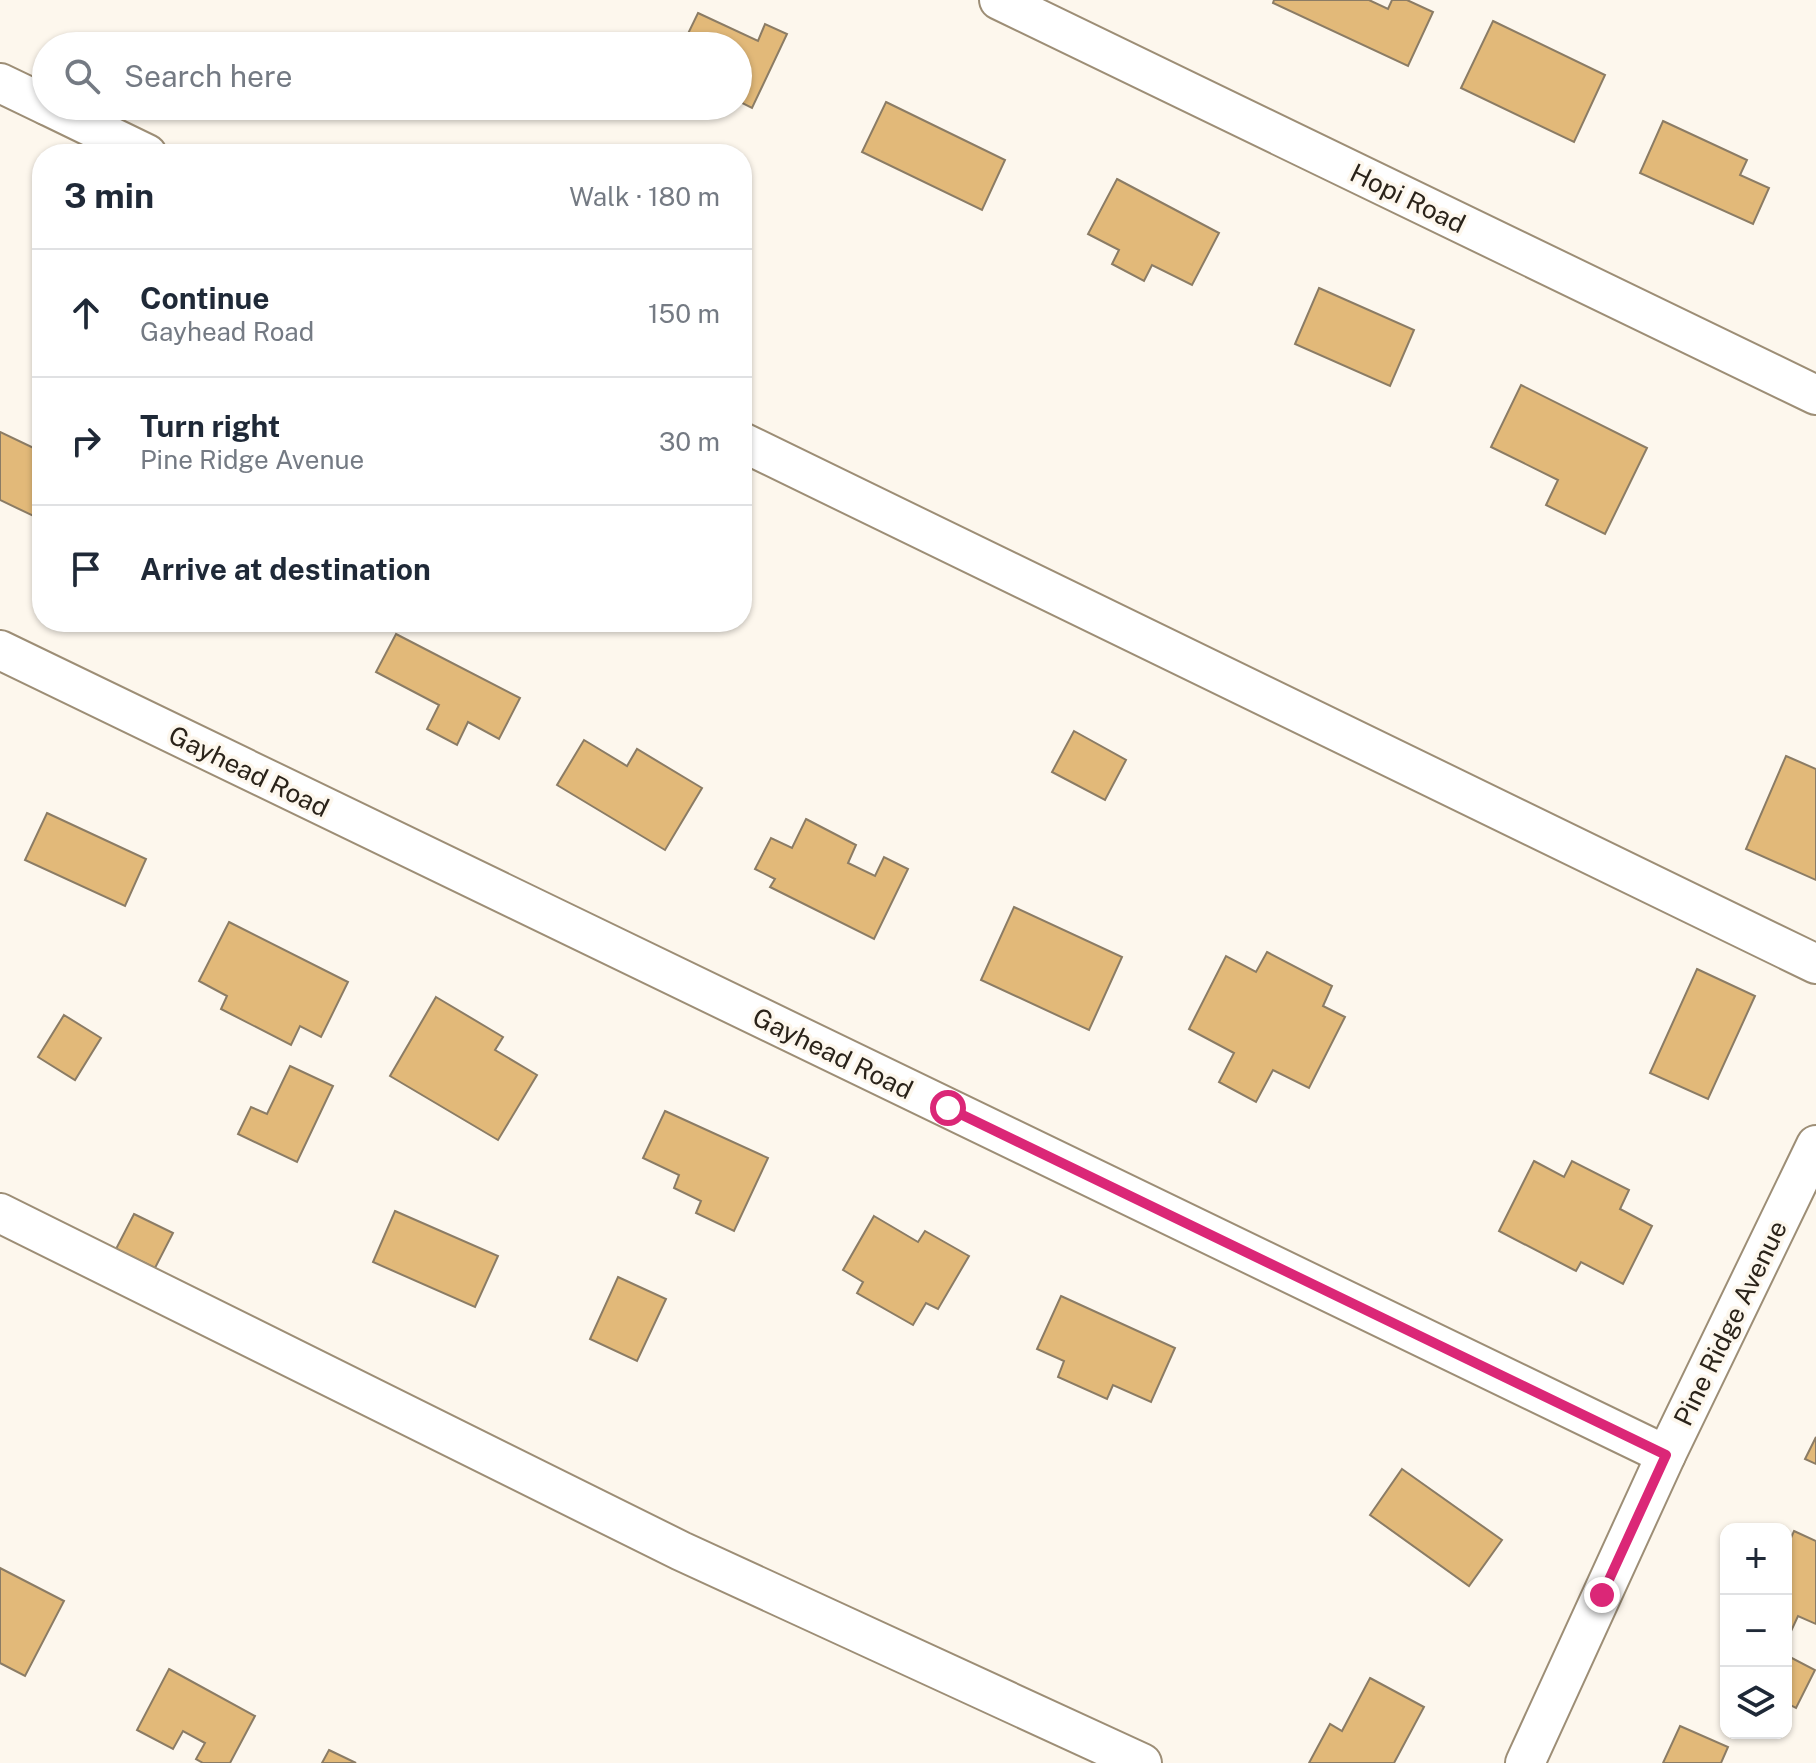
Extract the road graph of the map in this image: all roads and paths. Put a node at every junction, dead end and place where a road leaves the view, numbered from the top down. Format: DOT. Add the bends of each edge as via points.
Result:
graph roads {
  1 [pos="999,0"];
  2 [pos="0,83"];
  3 [pos="32,99"];
  4 [pos="76,120"];
  5 [pos="126,144"];
  6 [pos="1816,395"];
  7 [pos="752,447"];
  8 [pos="0,650"];
  9 [pos="1816,964"];
  10 [pos="1816,1145"];
  11 [pos="0,1213"];
  12 [pos="1666,1455"];
  13 [pos="1142,1763"];
  14 [pos="1525,1763"];
  1 -- 6 [label="street, Hopi Road"];
  2 -- 3 [label="street"];
  4 -- 5 [label="street"];
  7 -- 9 [label="street"];
  8 -- 12 [label="street, Gayhead Road"];
  10 -- 12 [label="street, Pine Ridge Avenue"];
  11 -- 13 [label="street" via="681,1551"];
  12 -- 14 [label="street, Pine Ridge Avenue"];
}
